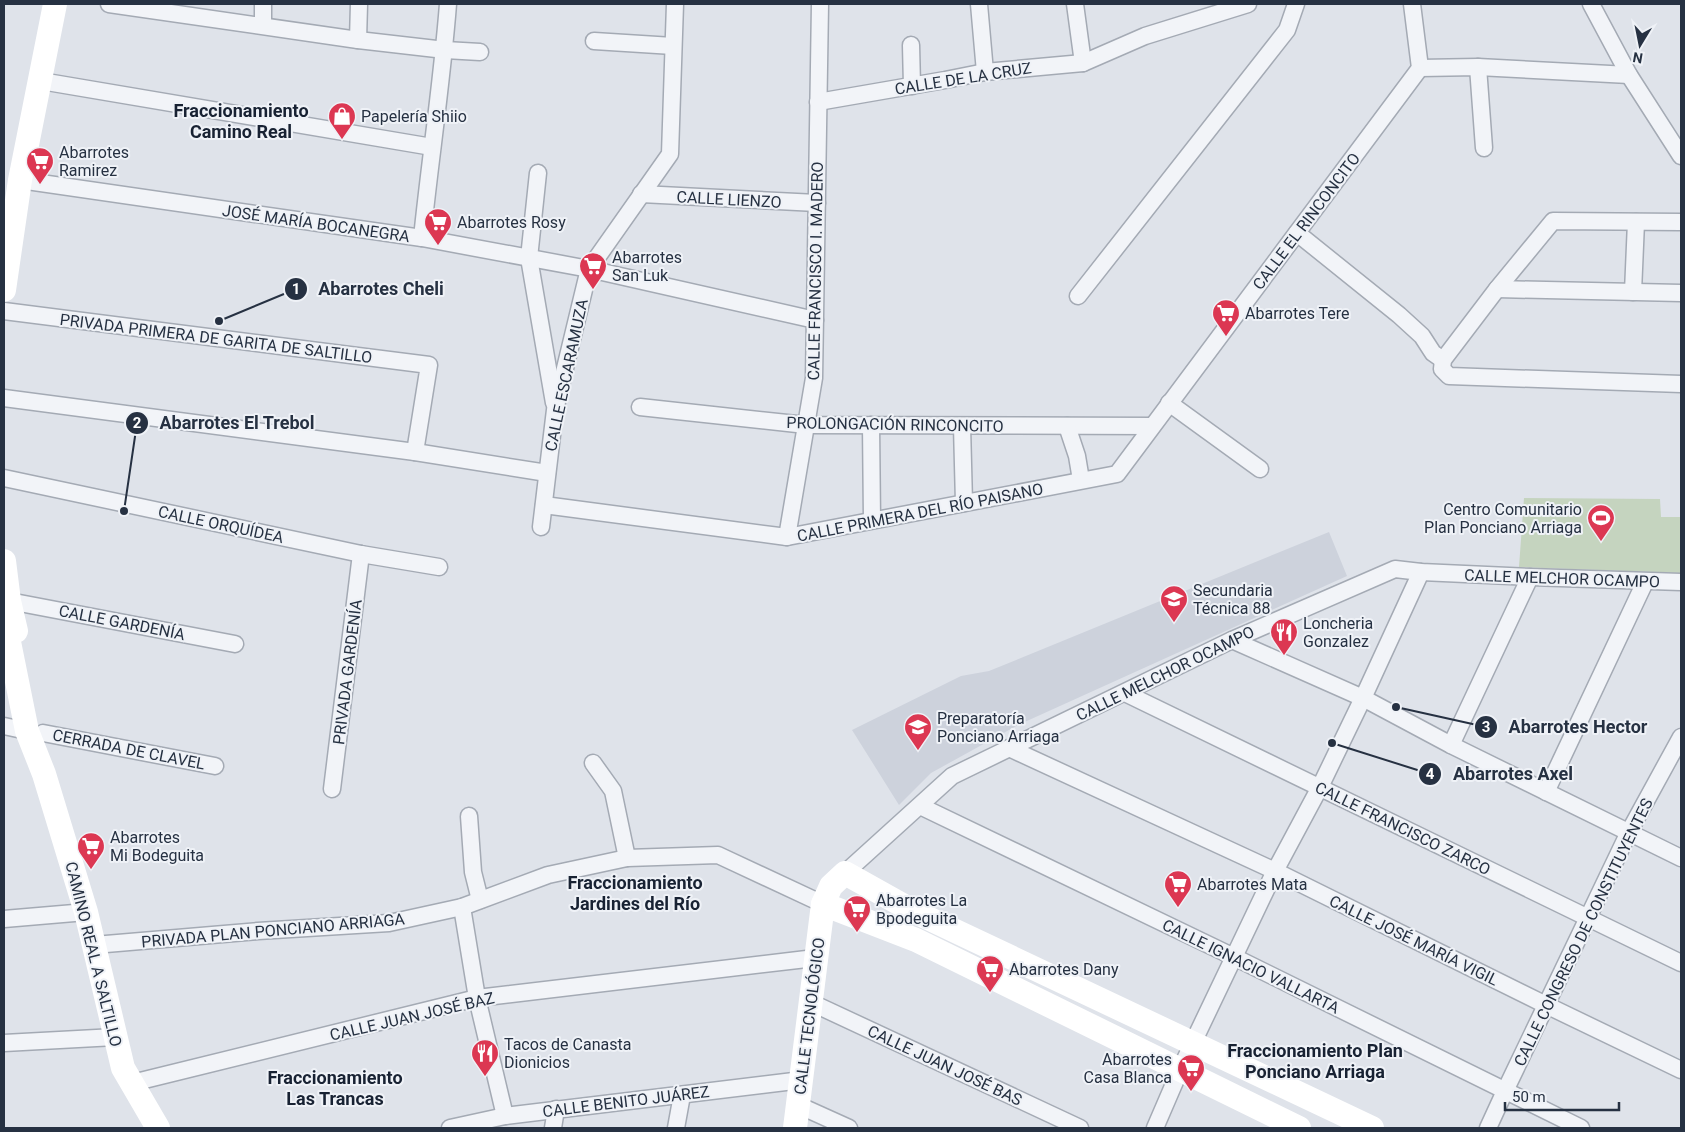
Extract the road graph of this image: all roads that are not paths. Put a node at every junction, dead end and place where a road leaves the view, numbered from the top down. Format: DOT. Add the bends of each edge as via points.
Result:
graph roads {
  1 [pos="38,4"];
  2 [pos="55,4"];
  3 [pos="109,4"];
  4 [pos="263,4"];
  5 [pos="359,4"];
  6 [pos="448,4"];
  7 [pos="675,4"];
  8 [pos="820,4"];
  9 [pos="979,4"];
  10 [pos="1075,4"];
  11 [pos="1248,4"];
  12 [pos="1296,4"];
  13 [pos="1412,4"];
  14 [pos="1591,4"];
  15 [pos="263,25"];
  16 [pos="358,40"];
  17 [pos="594,41"];
  18 [pos="911,45"];
  19 [pos="673,46"];
  20 [pos="445,50"];
  21 [pos="480,52"];
  22 [pos="1083,63"];
  23 [pos="1478,67"];
  24 [pos="1420,68"];
  25 [pos="985,72"];
  26 [pos="1629,75"];
  27 [pos="41,81"];
  28 [pos="912,86"];
  29 [pos="818,102"];
  30 [pos="432,147"];
  31 [pos="1484,148"];
  32 [pos="1681,156"];
  33 [pos="538,173"];
  34 [pos="20,180"];
  35 [pos="641,194"];
  36 [pos="4,200"];
  37 [pos="817,203"];
  38 [pos="1636,222"];
  39 [pos="1681,222"];
  40 [pos="1297,233"];
  41 [pos="422,238"];
  42 [pos="529,258"];
  43 [pos="589,269"];
  44 [pos="1497,289"];
  45 [pos="4,290"];
  46 [pos="1633,292"];
  47 [pos="1681,292"];
  48 [pos="1078,296"];
  49 [pos="4,311"];
  50 [pos="815,320"];
  51 [pos="1443,360"];
  52 [pos="1681,384"];
  53 [pos="4,398"];
  54 [pos="1169,403"];
  55 [pos="640,407"];
  56 [pos="555,410"];
  57 [pos="806,425"];
  58 [pos="870,425"];
  59 [pos="962,426"];
  60 [pos="1067,426"];
  61 [pos="1152,426"];
  62 [pos="415,452"];
  63 [pos="1260,469"];
  64 [pos="547,473"];
  65 [pos="1117,474"];
  66 [pos="4,478"];
  67 [pos="1081,480"];
  68 [pos="964,503"];
  69 [pos="544,505"];
  70 [pos="872,520"];
  71 [pos="541,526"];
  72 [pos="787,537"];
  73 [pos="362,554"];
  74 [pos="4,561"];
  75 [pos="439,567"];
  76 [pos="1421,572"];
  77 [pos="1530,577"];
  78 [pos="1645,582"];
  79 [pos="1681,582"];
  80 [pos="6,609"];
  81 [pos="1232,640"];
  82 [pos="236,644"];
  83 [pos="1125,693"];
  84 [pos="1363,698"];
  85 [pos="4,726"];
  86 [pos="35,732"];
  87 [pos="1680,743"];
  88 [pos="1451,745"];
  89 [pos="1009,748"];
  90 [pos="593,763"];
  91 [pos="215,766"];
  92 [pos="1320,787"];
  93 [pos="332,790"];
  94 [pos="1546,792"];
  95 [pos="920,806"];
  96 [pos="469,816"];
  97 [pos="1629,832"];
  98 [pos="627,858"];
  99 [pos="1681,858"];
  100 [pos="1275,871"];
  101 [pos="845,873"];
  102 [pos="480,900"];
  103 [pos="824,904"];
  104 [pos="462,907"];
  105 [pos="913,911"];
  106 [pos="86,912"];
  107 [pos="1588,918"];
  108 [pos="4,919"];
  109 [pos="916,940"];
  110 [pos="94,945"];
  111 [pos="1234,957"];
  112 [pos="815,958"];
  113 [pos="1681,963"];
  114 [pos="477,998"];
  115 [pos="810,1002"];
  116 [pos="1546,1005"];
  117 [pos="115,1037"];
  118 [pos="1193,1042"];
  119 [pos="4,1043"];
  120 [pos="1180,1070"];
  121 [pos="1681,1070"];
  122 [pos="802,1080"];
  123 [pos="132,1083"];
  124 [pos="1505,1091"];
  125 [pos="682,1095"];
  126 [pos="556,1109"];
  127 [pos="505,1116"];
  128 [pos="797,1117"];
  129 [pos="158,1128"];
  130 [pos="450,1128"];
  131 [pos="553,1128"];
  132 [pos="676,1128"];
  133 [pos="849,1128"];
  134 [pos="1080,1128"];
  135 [pos="1155,1128"];
  136 [pos="1298,1128"];
  137 [pos="1372,1128"];
  138 [pos="1488,1128"];
  139 [pos="1581,1128"];
  1 -- 36 [label="street"];
  2 -- 27 [label="street"];
  3 -- 15 [label="street"];
  4 -- 15 [label="street"];
  5 -- 16 [label="street"];
  6 -- 20 [label="street"];
  7 -- 19 [label="street, CALLE ESCARAMUZA"];
  8 -- 29 [label="street, CALLE FRANCISCO I. MADERO"];
  9 -- 25 [label="street"];
  10 -- 22 [label="street"];
  11 -- 22 [label="street, CALLE DE LA CRUZ" via="1146,36"];
  12 -- 48 [label="street" via="1287,30"];
  13 -- 24 [label="street"];
  14 -- 26 [label="street"];
  15 -- 16 [label="street"];
  16 -- 20 [label="street"];
  17 -- 19 [label="street"];
  18 -- 28 [label="street"];
  19 -- 35 [label="street, CALLE ESCARAMUZA" via="670,154"];
  20 -- 21 [label="street"];
  20 -- 30 [label="street"];
  22 -- 25 [label="street, CALLE DE LA CRUZ"];
  23 -- 24 [label="street"];
  23 -- 26 [label="street"];
  23 -- 31 [label="street"];
  24 -- 40 [label="street, CALLE EL RINCONCITO"];
  25 -- 28 [label="street, CALLE DE LA CRUZ"];
  26 -- 32 [label="street"];
  27 -- 30 [label="street"];
  27 -- 34 [label="street"];
  28 -- 29 [label="street, CALLE DE LA CRUZ"];
  29 -- 37 [label="street, CALLE FRANCISCO I. MADERO"];
  30 -- 41 [label="street"];
  33 -- 42 [label="street"];
  34 -- 41 [label="street, JOSÉ MARÍA BOCANEGRA"];
  34 -- 45 [label="street"];
  35 -- 37 [label="street, CALLE LIENZO"];
  35 -- 43 [label="street, CALLE ESCARAMUZA"];
  37 -- 50 [label="street, CALLE FRANCISCO I. MADERO"];
  38 -- 39 [label="street"];
  38 -- 44 [label="street" via="1553,220"];
  38 -- 46 [label="street"];
  40 -- 51 [label="street" via="1399,315"];
  40 -- 54 [label="street, CALLE EL RINCONCITO"];
  41 -- 42 [label="street, JOSÉ MARÍA BOCANEGRA"];
  42 -- 43 [label="street, JOSÉ MARÍA BOCANEGRA"];
  42 -- 56 [label="street"];
  43 -- 50 [label="street, JOSÉ MARÍA BOCANEGRA"];
  43 -- 56 [label="street, CALLE ESCARAMUZA"];
  44 -- 46 [label="street"];
  44 -- 51 [label="street"];
  46 -- 47 [label="street"];
  49 -- 62 [label="street, PRIVADA PRIMERA DE GARITA DE SALTILLO" via="428,365"];
  50 -- 57 [label="street, CALLE FRANCISCO I. MADERO" via="814,378"];
  51 -- 52 [label="street" via="1442,370 1449,376"];
  53 -- 62 [label="street"];
  54 -- 61 [label="street, CALLE EL RINCONCITO"];
  54 -- 63 [label="street"];
  55 -- 57 [label="street, PROLONGACIÓN RINCONCITO"];
  56 -- 64 [label="street, CALLE ESCARAMUZA"];
  57 -- 58 [label="street, PROLONGACIÓN RINCONCITO"];
  57 -- 72 [label="street, CALLE FRANCISCO I. MADERO"];
  58 -- 59 [label="street, PROLONGACIÓN RINCONCITO"];
  58 -- 70 [label="street"];
  59 -- 60 [label="street, PROLONGACIÓN RINCONCITO"];
  59 -- 68 [label="street"];
  60 -- 61 [label="street, PROLONGACIÓN RINCONCITO"];
  60 -- 67 [label="street"];
  61 -- 65 [label="street, CALLE EL RINCONCITO"];
  62 -- 64 [label="street"];
  64 -- 69 [label="street, CALLE ESCARAMUZA"];
  65 -- 67 [label="street, CALLE PRIMERA DEL RÍO PAISANO"];
  66 -- 73 [label="street, CALLE ORQUÍDEA"];
  67 -- 68 [label="street, CALLE PRIMERA DEL RÍO PAISANO"];
  68 -- 70 [label="street, CALLE PRIMERA DEL RÍO PAISANO"];
  69 -- 71 [label="street, CALLE ESCARAMUZA"];
  69 -- 72 [label="street, CALLE PRIMERA DEL RÍO PAISANO"];
  70 -- 72 [label="street, CALLE PRIMERA DEL RÍO PAISANO"];
  73 -- 75 [label="street, CALLE ORQUÍDEA"];
  73 -- 93 [label="street, PRIVADA GARDENÍA"];
  74 -- 80 [label="street, CAMINO REAL A SALTILLO"];
  76 -- 77 [label="street, CALLE MELCHOR OCAMPO"];
  76 -- 81 [label="street, CALLE MELCHOR OCAMPO" via="1395,569"];
  76 -- 84 [label="street"];
  77 -- 78 [label="street, CALLE MELCHOR OCAMPO"];
  77 -- 88 [label="street"];
  78 -- 79 [label="street, CALLE MELCHOR OCAMPO"];
  78 -- 94 [label="street"];
  80 -- 82 [label="street, CALLE GARDENÍA"];
  80 -- 86 [label="street, CAMINO REAL A SALTILLO"];
  81 -- 83 [label="street, CALLE MELCHOR OCAMPO"];
  81 -- 84 [label="street"];
  83 -- 89 [label="street, CALLE MELCHOR OCAMPO"];
  83 -- 92 [label="street, CALLE FRANCISCO ZARCO"];
  84 -- 88 [label="street"];
  84 -- 92 [label="street"];
  85 -- 86 [label="street, CERRADA DE CLAVEL"];
  86 -- 91 [label="street, CERRADA DE CLAVEL"];
  86 -- 106 [label="street, CAMINO REAL A SALTILLO" via="44,774"];
  87 -- 97 [label="street, CALLE CONGRESO DE CONSTITUYENTES"];
  88 -- 94 [label="street"];
  89 -- 95 [label="street, CALLE MELCHOR OCAMPO" via="952,776"];
  89 -- 100 [label="street, CALLE JOSÉ MARÍA VIGIL"];
  90 -- 98 [label="street" via="613,791"];
  92 -- 100 [label="street"];
  92 -- 107 [label="street, CALLE FRANCISCO ZARCO"];
  94 -- 97 [label="street"];
  95 -- 101 [label="street, CALLE MELCHOR OCAMPO"];
  95 -- 111 [label="street, CALLE IGNACIO VALLARTA"];
  96 -- 102 [label="street" via="473,872"];
  97 -- 99 [label="street"];
  97 -- 107 [label="street, CALLE CONGRESO DE CONSTITUYENTES"];
  98 -- 102 [label="street, PRIVADA PLAN PONCIANO ARRIAGA" via="548,875"];
  98 -- 103 [label="street, PRIVADA PLAN PONCIANO ARRIAGA" via="718,855"];
  100 -- 111 [label="street"];
  100 -- 116 [label="street, CALLE JOSÉ MARÍA VIGIL"];
  101 -- 103 [label="street, CALLE MELCHOR OCAMPO" via="831,886"];
  101 -- 105 [label="street"];
  102 -- 104 [label="street, PRIVADA PLAN PONCIANO ARRIAGA"];
  103 -- 109 [label="street"];
  103 -- 112 [label="street, CALLE TECNOLÓGICO"];
  104 -- 110 [label="street, PRIVADA PLAN PONCIANO ARRIAGA" via="390,923"];
  104 -- 114 [label="street"];
  105 -- 109 [label="street"];
  105 -- 118 [label="street"];
  106 -- 108 [label="street"];
  106 -- 110 [label="street, CAMINO REAL A SALTILLO"];
  107 -- 113 [label="street, CALLE FRANCISCO ZARCO"];
  107 -- 116 [label="street, CALLE CONGRESO DE CONSTITUYENTES"];
  109 -- 120 [label="street"];
  110 -- 117 [label="street, CAMINO REAL A SALTILLO"];
  111 -- 118 [label="street"];
  111 -- 124 [label="street, CALLE IGNACIO VALLARTA"];
  112 -- 114 [label="street, CALLE JUAN JOSÉ BAZ"];
  112 -- 115 [label="street, CALLE TECNOLÓGICO"];
  114 -- 123 [label="street, CALLE JUAN JOSÉ BAZ"];
  114 -- 127 [label="street"];
  115 -- 122 [label="street, CALLE TECNOLÓGICO"];
  115 -- 134 [label="street, CALLE JUAN JOSÉ BAS"];
  116 -- 121 [label="street, CALLE JOSÉ MARÍA VIGIL"];
  116 -- 124 [label="street, CALLE CONGRESO DE CONSTITUYENTES"];
  117 -- 119 [label="street"];
  117 -- 123 [label="street, CAMINO REAL A SALTILLO" via="123,1068"];
  118 -- 120 [label="street"];
  118 -- 137 [label="street"];
  120 -- 135 [label="street"];
  120 -- 136 [label="street"];
  122 -- 125 [label="street, CALLE BENITO JUÁREZ"];
  122 -- 128 [label="street, CALLE TECNOLÓGICO"];
  123 -- 129 [label="street, CAMINO REAL A SALTILLO"];
  124 -- 138 [label="street, CALLE CONGRESO DE CONSTITUYENTES"];
  124 -- 139 [label="street, CALLE IGNACIO VALLARTA"];
  125 -- 126 [label="street, CALLE BENITO JUÁREZ"];
  125 -- 132 [label="street"];
  126 -- 127 [label="street, CALLE BENITO JUÁREZ"];
  126 -- 131 [label="street"];
  127 -- 130 [label="street, CALLE BENITO JUÁREZ"];
  128 -- 133 [label="street"];
}
